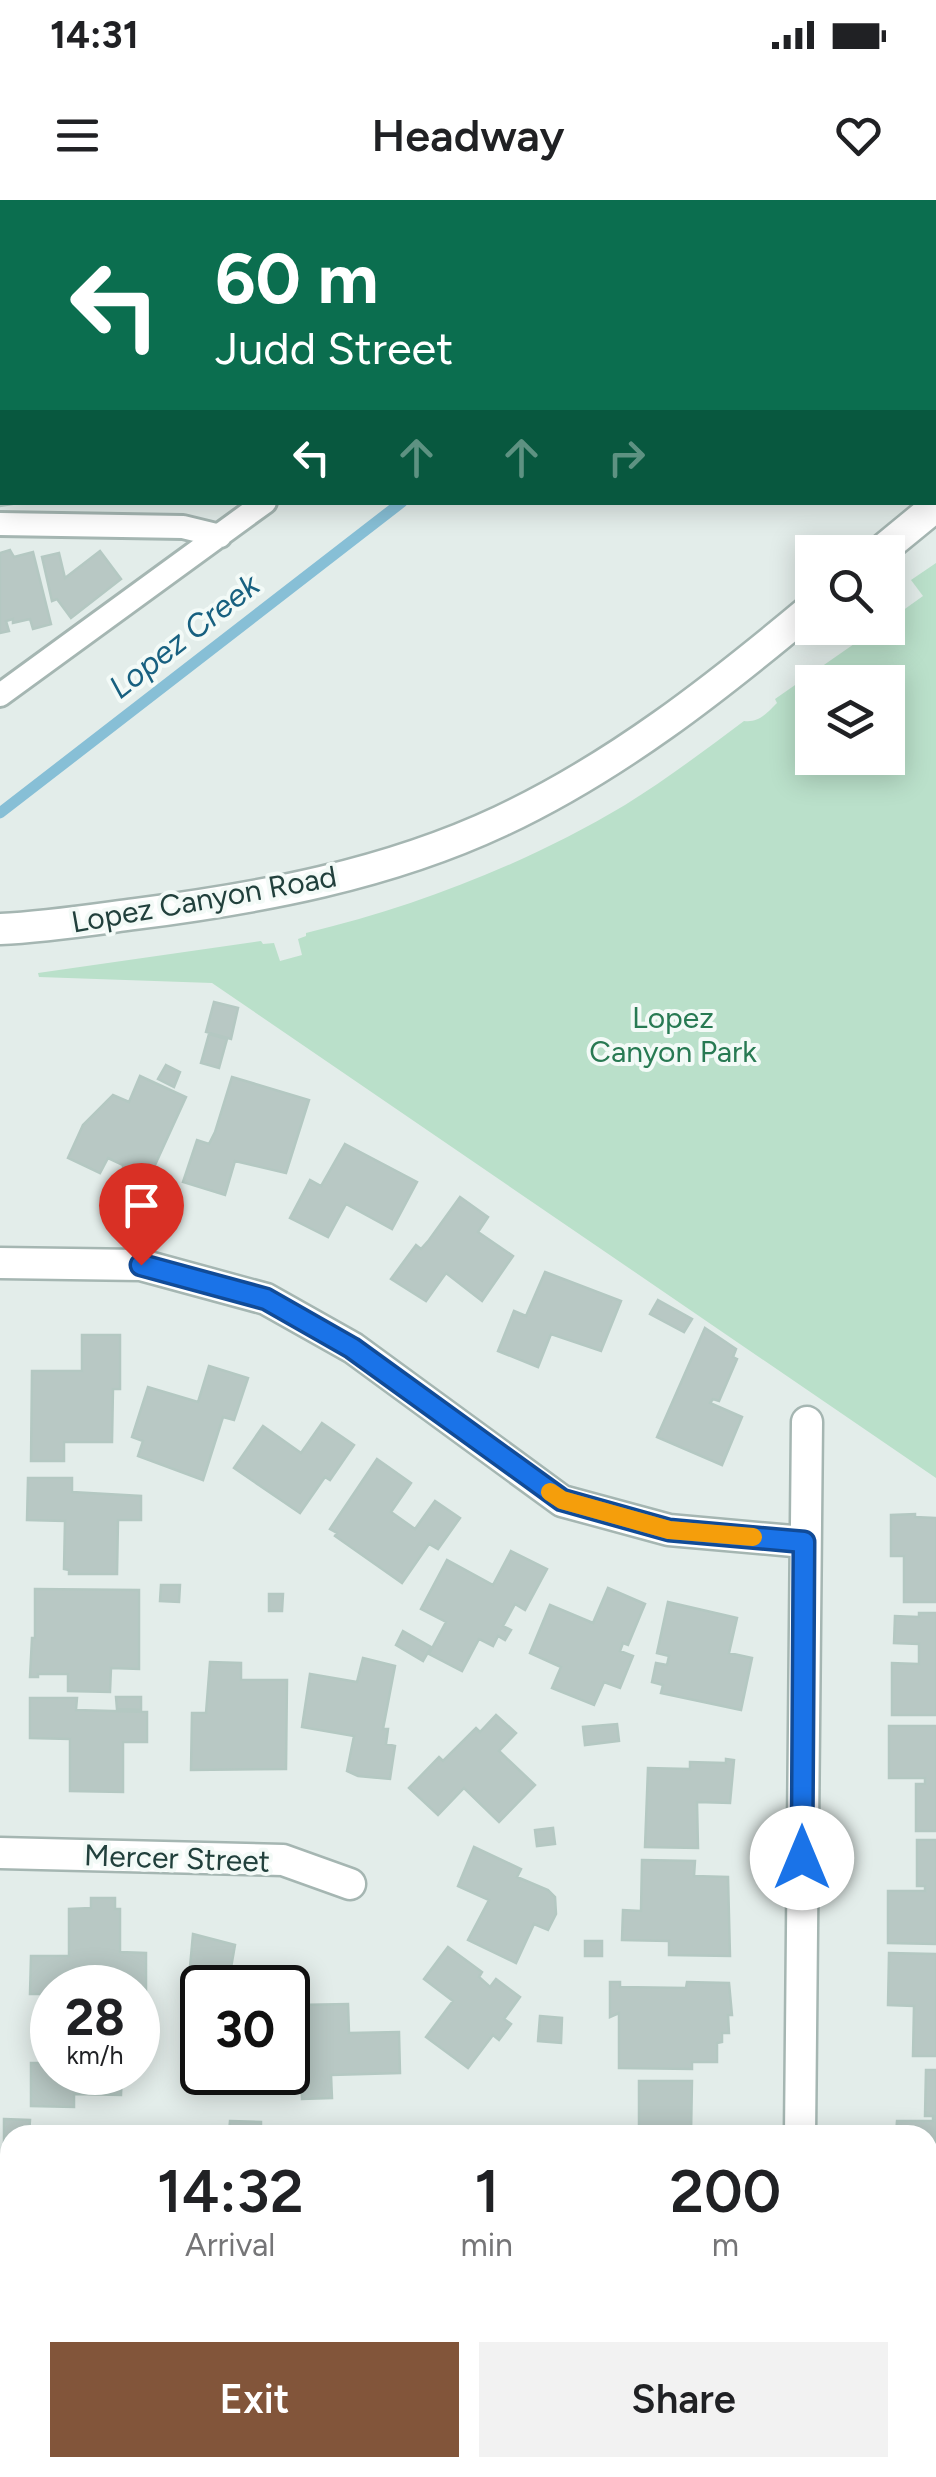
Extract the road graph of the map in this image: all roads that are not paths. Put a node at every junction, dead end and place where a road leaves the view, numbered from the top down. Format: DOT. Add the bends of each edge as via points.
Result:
graph roads {
  1 [pos="261,505"];
  2 [pos="936,506"];
  3 [pos="0,524"];
  4 [pos="901,535"];
  5 [pos="220,536"];
  6 [pos="795,622"];
  7 [pos="0,695"];
  8 [pos="0,929"];
  9 [pos="0,1264"];
  10 [pos="807,1422"];
  11 [pos="804,1542"];
  12 [pos="0,1853"];
  13 [pos="350,1884"];
  14 [pos="800,2125"];
  1 -- 5 [label="lane"];
  2 -- 4 [label="street"];
  3 -- 5 [label="lane" via="182,527"];
  5 -- 7 [label="lane"];
  6 -- 8 [label="street, Lopez Canyon Road" via="656,731 498,822 330,881 203,905"];
  9 -- 11 [label="street" via="141,1265 266,1299 352,1348 562,1500 669,1530"];
  10 -- 11 [label="street"];
  11 -- 14 [label="street"];
  12 -- 13 [label="street, Mercer Street" via="283,1860"];
}
